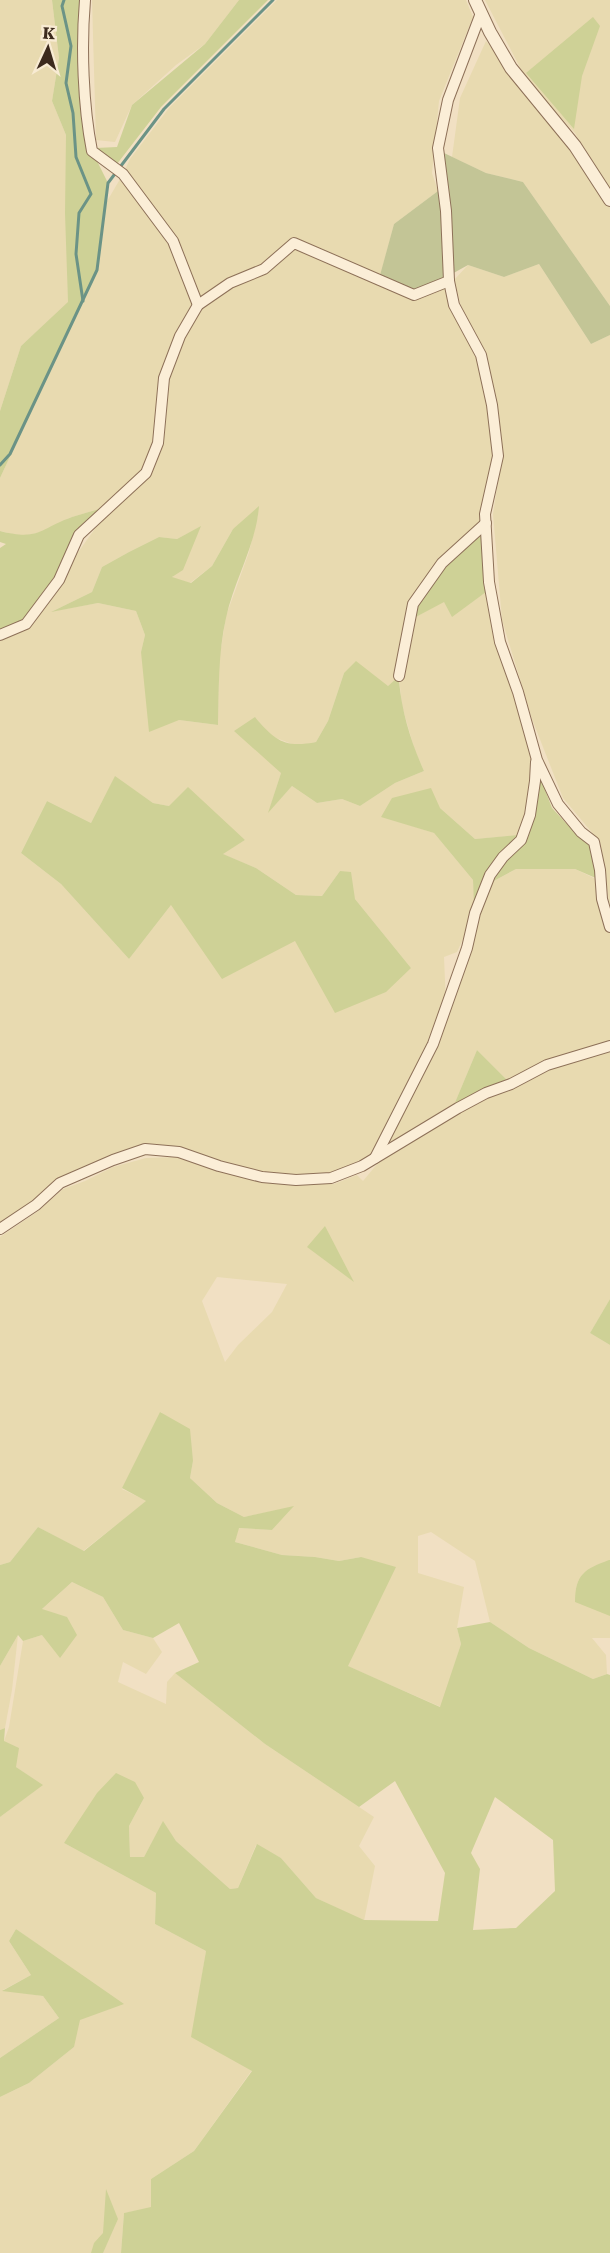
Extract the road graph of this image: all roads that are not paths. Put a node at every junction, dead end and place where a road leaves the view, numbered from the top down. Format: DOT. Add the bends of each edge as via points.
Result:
graph roads {
  1 [pos="85,0"];
  2 [pos="475,0"];
  3 [pos="481,14"];
  4 [pos="610,200"];
  5 [pos="449,281"];
  6 [pos="198,305"];
  7 [pos="486,523"];
  8 [pos="0,635"];
  9 [pos="399,676"];
  10 [pos="536,756"];
  11 [pos="610,927"];
  12 [pos="610,1046"];
  13 [pos="374,1158"];
  14 [pos="0,1230"];
  1 -- 6 [label="street" via="86,119 92,151 123,174 173,241"];
  2 -- 3 [label="street"];
  3 -- 4 [label="street" via="511,68 575,146"];
  3 -- 5 [label="street" via="448,100 438,148"];
  5 -- 6 [label="street" via="414,295 294,243 264,269 230,283"];
  5 -- 7 [label="street" via="454,305 481,355 492,405 498,456"];
  6 -- 8 [label="street" via="180,336 164,378 158,443 146,473 80,535 59,580 26,624"];
  7 -- 9 [label="street" via="442,562 413,604"];
  7 -- 10 [label="street" via="489,582 500,642"];
  10 -- 11 [label="street" via="558,804 594,842"];
  10 -- 13 [label="street" via="530,815 521,840 490,875 433,1044"];
  12 -- 13 [label="street" via="547,1065 486,1093"];
  13 -- 14 [label="street" via="331,1178 296,1180 262,1177 179,1152 145,1149 60,1183"];
}
